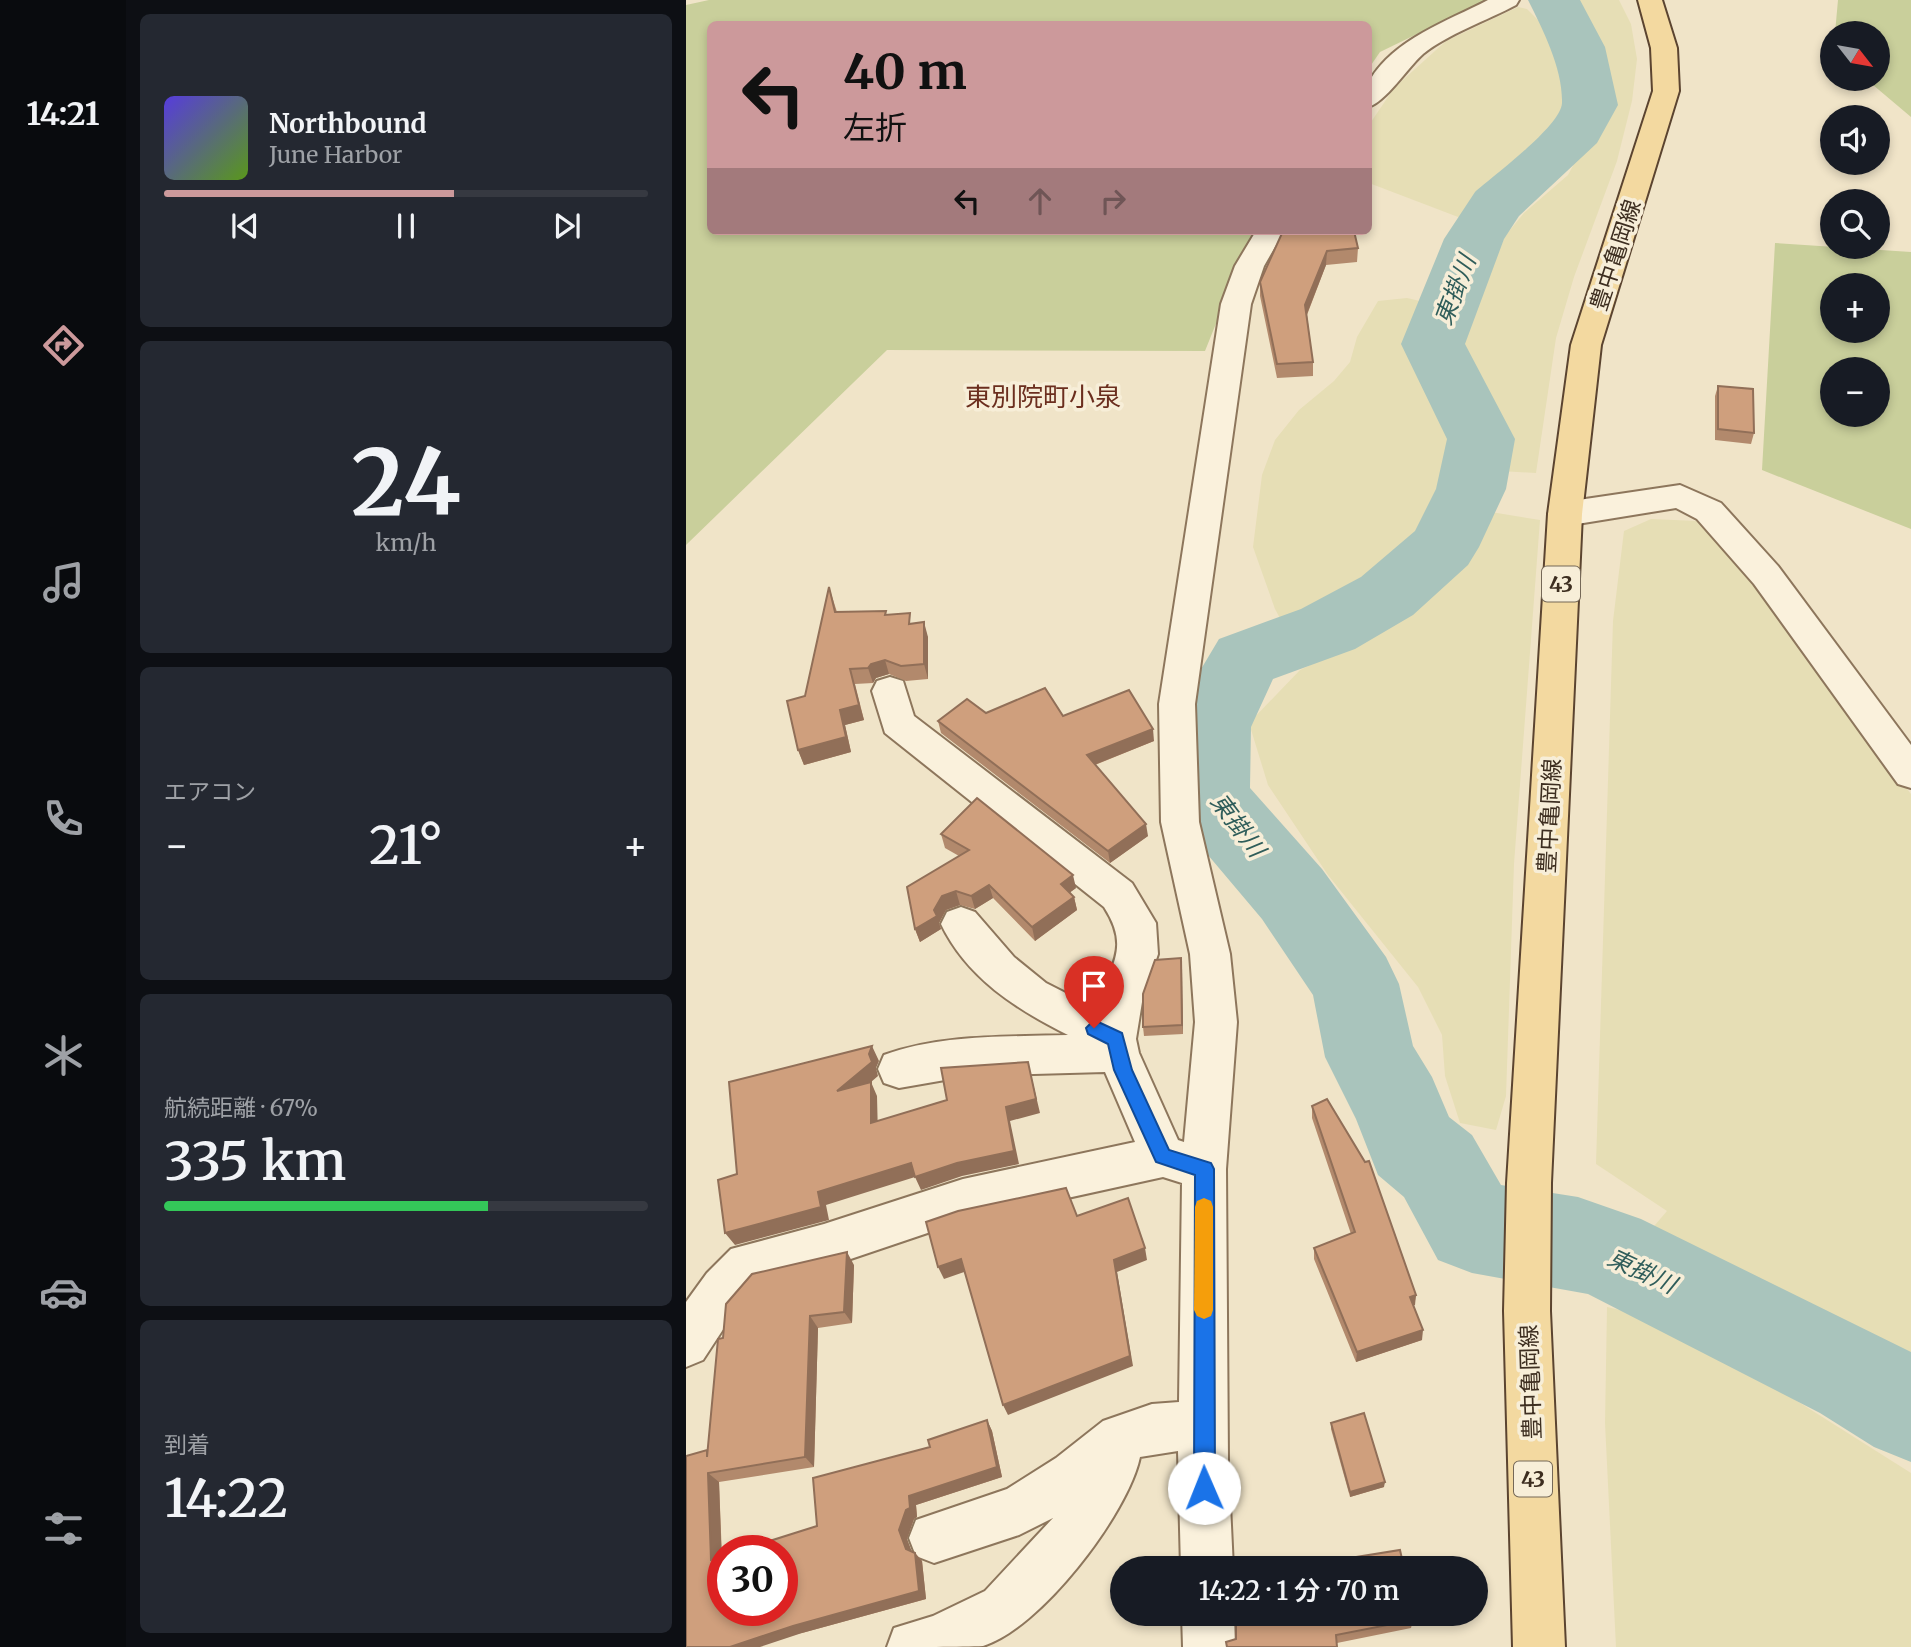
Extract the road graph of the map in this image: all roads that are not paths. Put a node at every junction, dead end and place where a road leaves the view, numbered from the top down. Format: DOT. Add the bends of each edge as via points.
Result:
graph roads {
  1 [pos="1507,0"];
  2 [pos="1650,0"];
  3 [pos="1372,94"];
  4 [pos="1267,235"];
  5 [pos="1565,514"];
  6 [pos="890,691"];
  7 [pos="1911,774"];
  8 [pos="961,924"];
  9 [pos="1116,1046"];
  10 [pos="899,1069"];
  11 [pos="1184,1163"];
  12 [pos="686,1343"];
  13 [pos="1203,1424"];
  14 [pos="1120,1438"];
  15 [pos="934,1538"];
  16 [pos="1207,1556"];
  17 [pos="1208,1626"];
  18 [pos="914,1647"];
  19 [pos="1209,1647"];
  20 [pos="1539,1647"];
  1 -- 3 [label="street" via="1418,46"];
  2 -- 5 [label="main road, 豊中亀岡線 / 43" via="1664,48 1667,91 1586,345"];
  4 -- 11 [label="street" via="1236,304 1177,704 1180,822 1210,954 1216,1022"];
  5 -- 7 [label="street" via="1680,496 1709,511 1766,575"];
  5 -- 20 [label="main road, 豊中亀岡線 / 43" via="1528,1183 1527,1311"];
  6 -- 9 [label="street" via="898,723 1088,869 1118,895 1136,923 1138,954 1122,1002"];
  8 -- 9 [label="street" via="999,970 1031,996"];
  9 -- 10 [label="street" via="968,1057"];
  9 -- 11 [label="street"];
  11 -- 12 [label="street" via="963,1200 824,1246 747,1265 723,1289"];
  11 -- 13 [label="street"];
  13 -- 14 [label="street" via="1152,1429"];
  13 -- 16 [label="street"];
  14 -- 15 [label="street" via="1073,1476 1019,1510"];
  14 -- 18 [label="street" via="1112,1474 1070,1537 1003,1609 938,1642"];
  17 -- 19 [label="street"];
}
